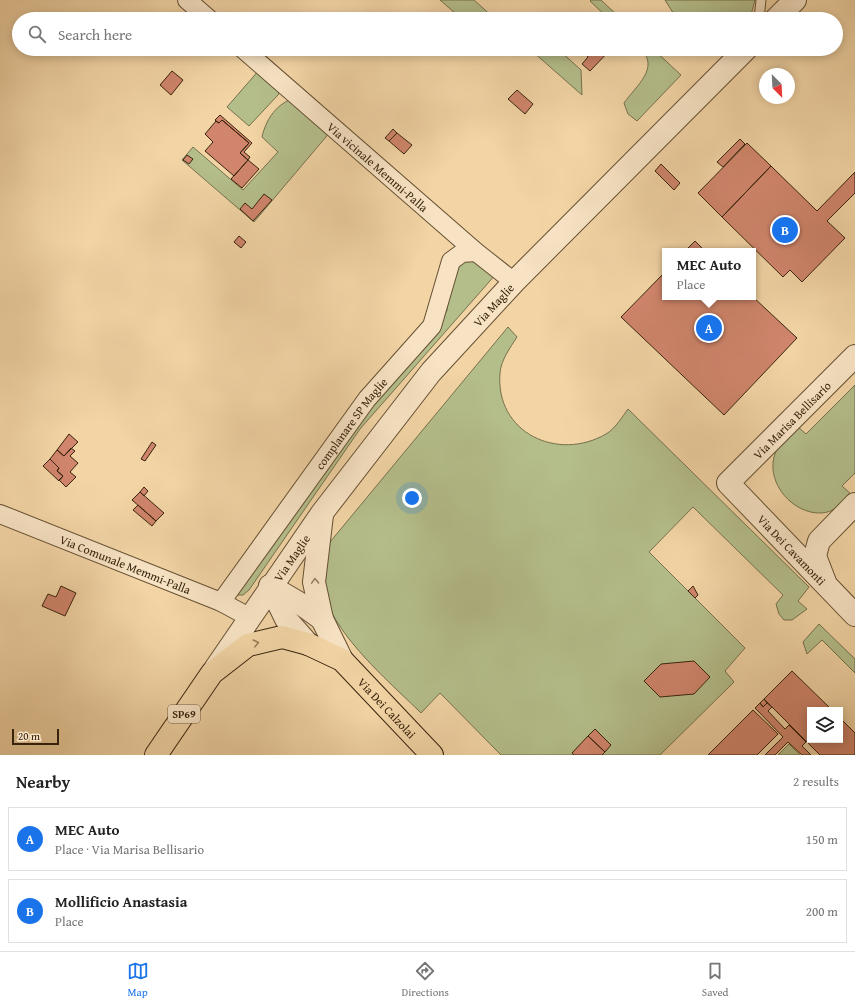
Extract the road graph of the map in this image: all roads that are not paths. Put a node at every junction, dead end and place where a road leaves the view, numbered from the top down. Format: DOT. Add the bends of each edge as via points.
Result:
graph roads {
  1 [pos="187,0"];
  2 [pos="761,0"];
  3 [pos="795,0"];
  4 [pos="201,12"];
  5 [pos="760,12"];
  6 [pos="783,12"];
  7 [pos="251,56"];
  8 [pos="739,56"];
  9 [pos="476,252"];
  10 [pos="514,282"];
  11 [pos="855,356"];
  12 [pos="728,483"];
  13 [pos="855,504"];
  14 [pos="322,513"];
  15 [pos="0,514"];
  16 [pos="270,586"];
  17 [pos="827,588"];
  18 [pos="220,602"];
  19 [pos="855,615"];
  20 [pos="249,617"];
  21 [pos="322,619"];
  22 [pos="308,644"];
  23 [pos="342,660"];
  24 [pos="212,673"];
  25 [pos="156,755"];
  26 [pos="432,755"];
  1 -- 4 [label="street"];
  2 -- 5 [label="lane"];
  3 -- 6 [label="street"];
  7 -- 9 [label="street, Via vicinale Memmi-Palla"];
  8 -- 10 [label="street, Via Maglie"];
  9 -- 10 [label="street, Via vicinale Memmi-Palla"];
  9 -- 18 [label="street, complanare SP Maglie" via="462,253 451,261 432,326 368,399"];
  10 -- 14 [label="street, Via Maglie" via="431,372"];
  11 -- 12 [label="street, Via Marisa Bellisario"];
  12 -- 17 [label="street, Via Dei Cavamonti"];
  13 -- 17 [label="street" via="819,541 815,556"];
  14 -- 16 [label="street, Via Maglie"];
  21 -- 14 [label="street, one-way" via="314,582"];
  15 -- 18 [label="street, Via Comunale Memmi-Palla"];
  16 -- 20 [label="street, SP69"];
  16 -- 21 [label="street"];
  16 -- 22 [label="street" via="286,619"];
  17 -- 19 [label="street, Via Dei Cavamonti"];
  18 -- 20 [label="street, Via Comunale Memmi-Palla"];
  20 -- 24 [label="street, SP69"];
  21 -- 23 [label="street"];
  22 -- 23 [label="main road"];
  24 -- 22 [label="main road, one-way" via="248,645 282,637"];
  23 -- 26 [label="main road, Via Dei Calzolai"];
  24 -- 25 [label="main road, SP69"];
}
